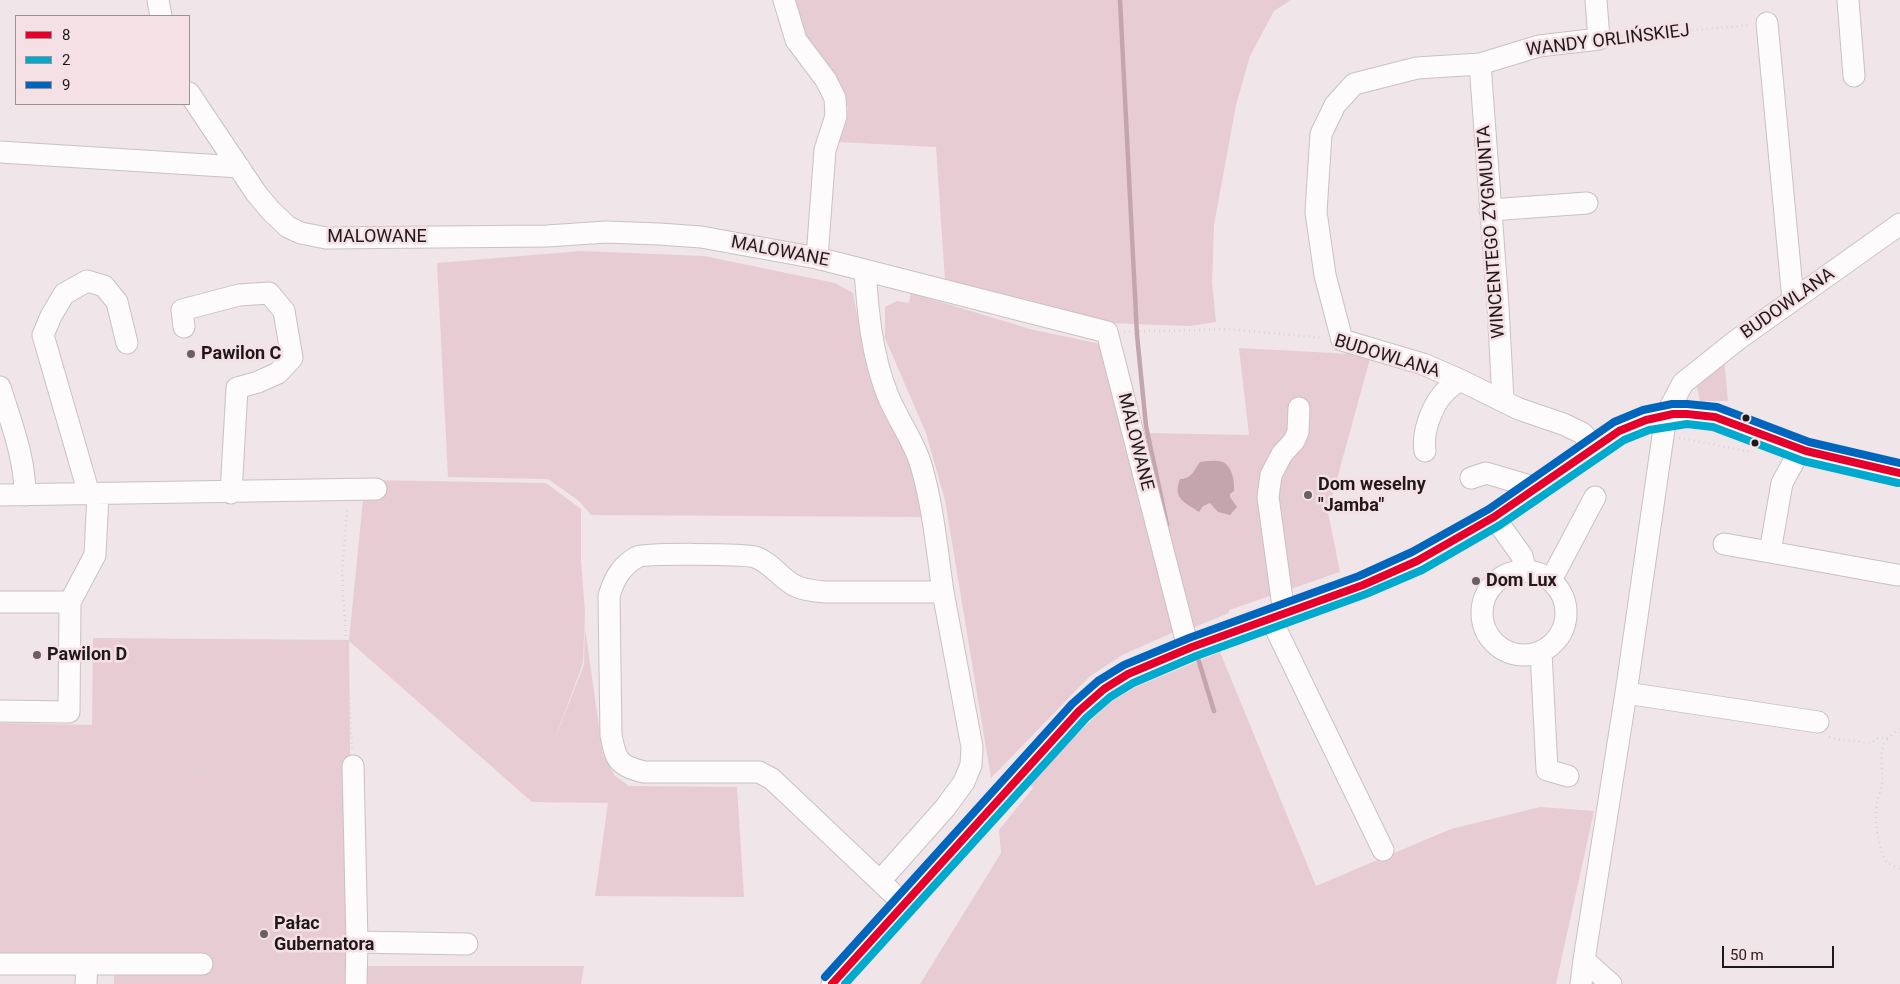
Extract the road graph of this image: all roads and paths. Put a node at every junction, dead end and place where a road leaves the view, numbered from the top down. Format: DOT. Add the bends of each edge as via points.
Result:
graph roads {
  1 [pos="158,0"];
  2 [pos="784,0"];
  3 [pos="1596,0"];
  4 [pos="1848,0"];
  5 [pos="161,15"];
  6 [pos="1767,23"];
  7 [pos="1599,39"];
  8 [pos="1480,64"];
  9 [pos="1854,76"];
  10 [pos="190,94"];
  11 [pos="0,152"];
  12 [pos="239,167"];
  13 [pos="1587,203"];
  14 [pos="1490,210"];
  15 [pos="1900,224"];
  16 [pos="817,258"];
  17 [pos="865,270"];
  18 [pos="1793,300"];
  19 [pos="184,328"];
  20 [pos="1131,332"];
  21 [pos="1342,340"];
  22 [pos="128,343"];
  23 [pos="1460,380"];
  24 [pos="0,387"];
  25 [pos="1503,400"];
  26 [pos="1299,408"];
  27 [pos="1666,415"];
  28 [pos="1683,439"];
  29 [pos="1681,445"];
  30 [pos="1595,448"];
  31 [pos="1424,450"];
  32 [pos="1800,450"];
  33 [pos="1900,473"];
  34 [pos="1471,478"];
  35 [pos="1537,488"];
  36 [pos="376,489"];
  37 [pos="231,493"];
  38 [pos="94,494"];
  39 [pos="0,495"];
  40 [pos="25,495"];
  41 [pos="1595,497"];
  42 [pos="347,509"];
  43 [pos="1494,517"];
  44 [pos="1724,544"];
  45 [pos="1770,552"];
  46 [pos="1525,570"];
  47 [pos="1897,575"];
  48 [pos="1551,580"];
  49 [pos="943,592"];
  50 [pos="0,602"];
  51 [pos="70,602"];
  52 [pos="1277,616"];
  53 [pos="346,641"];
  54 [pos="1194,646"];
  55 [pos="1542,652"];
  56 [pos="1626,692"];
  57 [pos="0,711"];
  58 [pos="1818,722"];
  59 [pos="1888,738"];
  60 [pos="352,766"];
  61 [pos="194,772"];
  62 [pos="99,776"];
  63 [pos="1568,776"];
  64 [pos="0,810"];
  65 [pos="1383,850"];
  66 [pos="0,866"];
  67 [pos="1900,870"];
  68 [pos="880,881"];
  69 [pos="904,904"];
  70 [pos="357,942"];
  71 [pos="467,944"];
  72 [pos="1584,960"];
  73 [pos="0,964"];
  74 [pos="54,964"];
  75 [pos="202,964"];
  76 [pos="88,971"];
  77 [pos="356,984"];
  78 [pos="832,984"];
  79 [pos="1581,984"];
  80 [pos="1612,984"];
  1 -- 5 [label="street"];
  2 -- 16 [label="street" via="796,40 826,80 835,98 836,116 825,150"];
  3 -- 7 [label="street"];
  4 -- 9 [label="street"];
  6 -- 7 [label="path, WANDY ORLIŃSKIEJ"];
  6 -- 18 [label="street"];
  7 -- 8 [label="street, WANDY ORLIŃSKIEJ" via="1539,46"];
  8 -- 14 [label="street, WINCENTEGO ZYGMUNTA"];
  8 -- 21 [label="street, WANDY ORLIŃSKIEJ" via="1417,68 1354,84 1335,106 1324,126 1316,212 1325,275"];
  10 -- 12 [label="street, MALOWANE"];
  11 -- 12 [label="street"];
  12 -- 16 [label="street, MALOWANE" via="270,211 288,227 315,237 547,236 633,232 701,238"];
  13 -- 14 [label="street"];
  14 -- 25 [label="street, WINCENTEGO ZYGMUNTA"];
  15 -- 18 [label="street, BUDOWLANA"];
  16 -- 17 [label="street, MALOWANE"];
  17 -- 49 [label="street" via="875,358 888,396 920,462 927,486"];
  17 -- 54 [label="street, MALOWANE" via="1107,332 1185,636"];
  18 -- 27 [label="street, BUDOWLANA" via="1683,383"];
  19 -- 37 [label="street" via="182,310 238,295 269,293 284,311 292,358 278,373 237,388"];
  20 -- 21 [label="path, BUDOWLANA" via="1229,329"];
  21 -- 23 [label="street, BUDOWLANA" via="1423,364"];
  22 -- 38 [label="street" via="118,302 104,286 87,281 64,294 43,335"];
  23 -- 25 [label="street, BUDOWLANA"];
  23 -- 31 [label="street" via="1443,394 1433,408 1423,441"];
  24 -- 40 [label="street" via="22,457"];
  25 -- 30 [label="street, BUDOWLANA" via="1582,433"];
  26 -- 52 [label="street" via="1298,432 1271,476 1268,496"];
  27 -- 30 [label="street" via="1634,423"];
  27 -- 32 [label="street" via="1689,413 1709,416"];
  27 -- 56 [label="street, BUDOWLANA"];
  28 -- 29 [label="path"];
  30 -- 35 [label="street"];
  32 -- 33 [label="street"];
  32 -- 45 [label="street" via="1782,483"];
  34 -- 35 [label="street" via="1486,473"];
  35 -- 43 [label="street"];
  36 -- 37 [label="street"];
  37 -- 38 [label="street"];
  38 -- 40 [label="street"];
  38 -- 51 [label="street" via="96,555"];
  39 -- 40 [label="street"];
  41 -- 48 [label="street"];
  42 -- 53 [label="path" via="342,574"];
  43 -- 46 [label="street" via="1522,556"];
  43 -- 52 [label="street" via="1417,561 1363,585"];
  44 -- 45 [label="street"];
  45 -- 47 [label="street"];
  46 -- 48 [label="street"];
  46 -- 55 [label="street" via="1499,578 1490,588 1482,614 1484,628 1496,644 1514,654 1528,656"];
  48 -- 55 [label="street" via="1561,591 1567,619 1554,644"];
  49 -- 68 [label="street" via="972,748 971,765 964,782 945,808"];
  49 -- 68 [label="street" via="817,591 793,585 769,564 754,557 661,554 639,556 625,565 614,579 610,596 611,735 615,756 627,768 644,772 759,772 772,779"];
  50 -- 51 [label="street"];
  51 -- 57 [label="street" via="69,712"];
  52 -- 54 [label="street"];
  52 -- 65 [label="street"];
  53 -- 60 [label="path"];
  53 -- 61 [label="path" via="224,645 218,698"];
  54 -- 69 [label="street" via="1128,674 1079,711"];
  55 -- 63 [label="street" via="1547,770"];
  56 -- 58 [label="street"];
  56 -- 72 [label="street, BUDOWLANA"];
  59 -- 67 [label="path" via="1881,756 1882,783 1876,816 1881,850 1888,863"];
  60 -- 61 [label="path"];
  60 -- 70 [label="street"];
  61 -- 62 [label="path"];
  62 -- 64 [label="path"];
  62 -- 76 [label="path"];
  66 -- 74 [label="path"];
  68 -- 69 [label="street"];
  69 -- 78 [label="street"];
  70 -- 71 [label="street"];
  70 -- 77 [label="street"];
  72 -- 79 [label="street, BUDOWLANA"];
  72 -- 80 [label="street"];
  73 -- 74 [label="street"];
  74 -- 76 [label="street"];
  75 -- 76 [label="street"];
}
